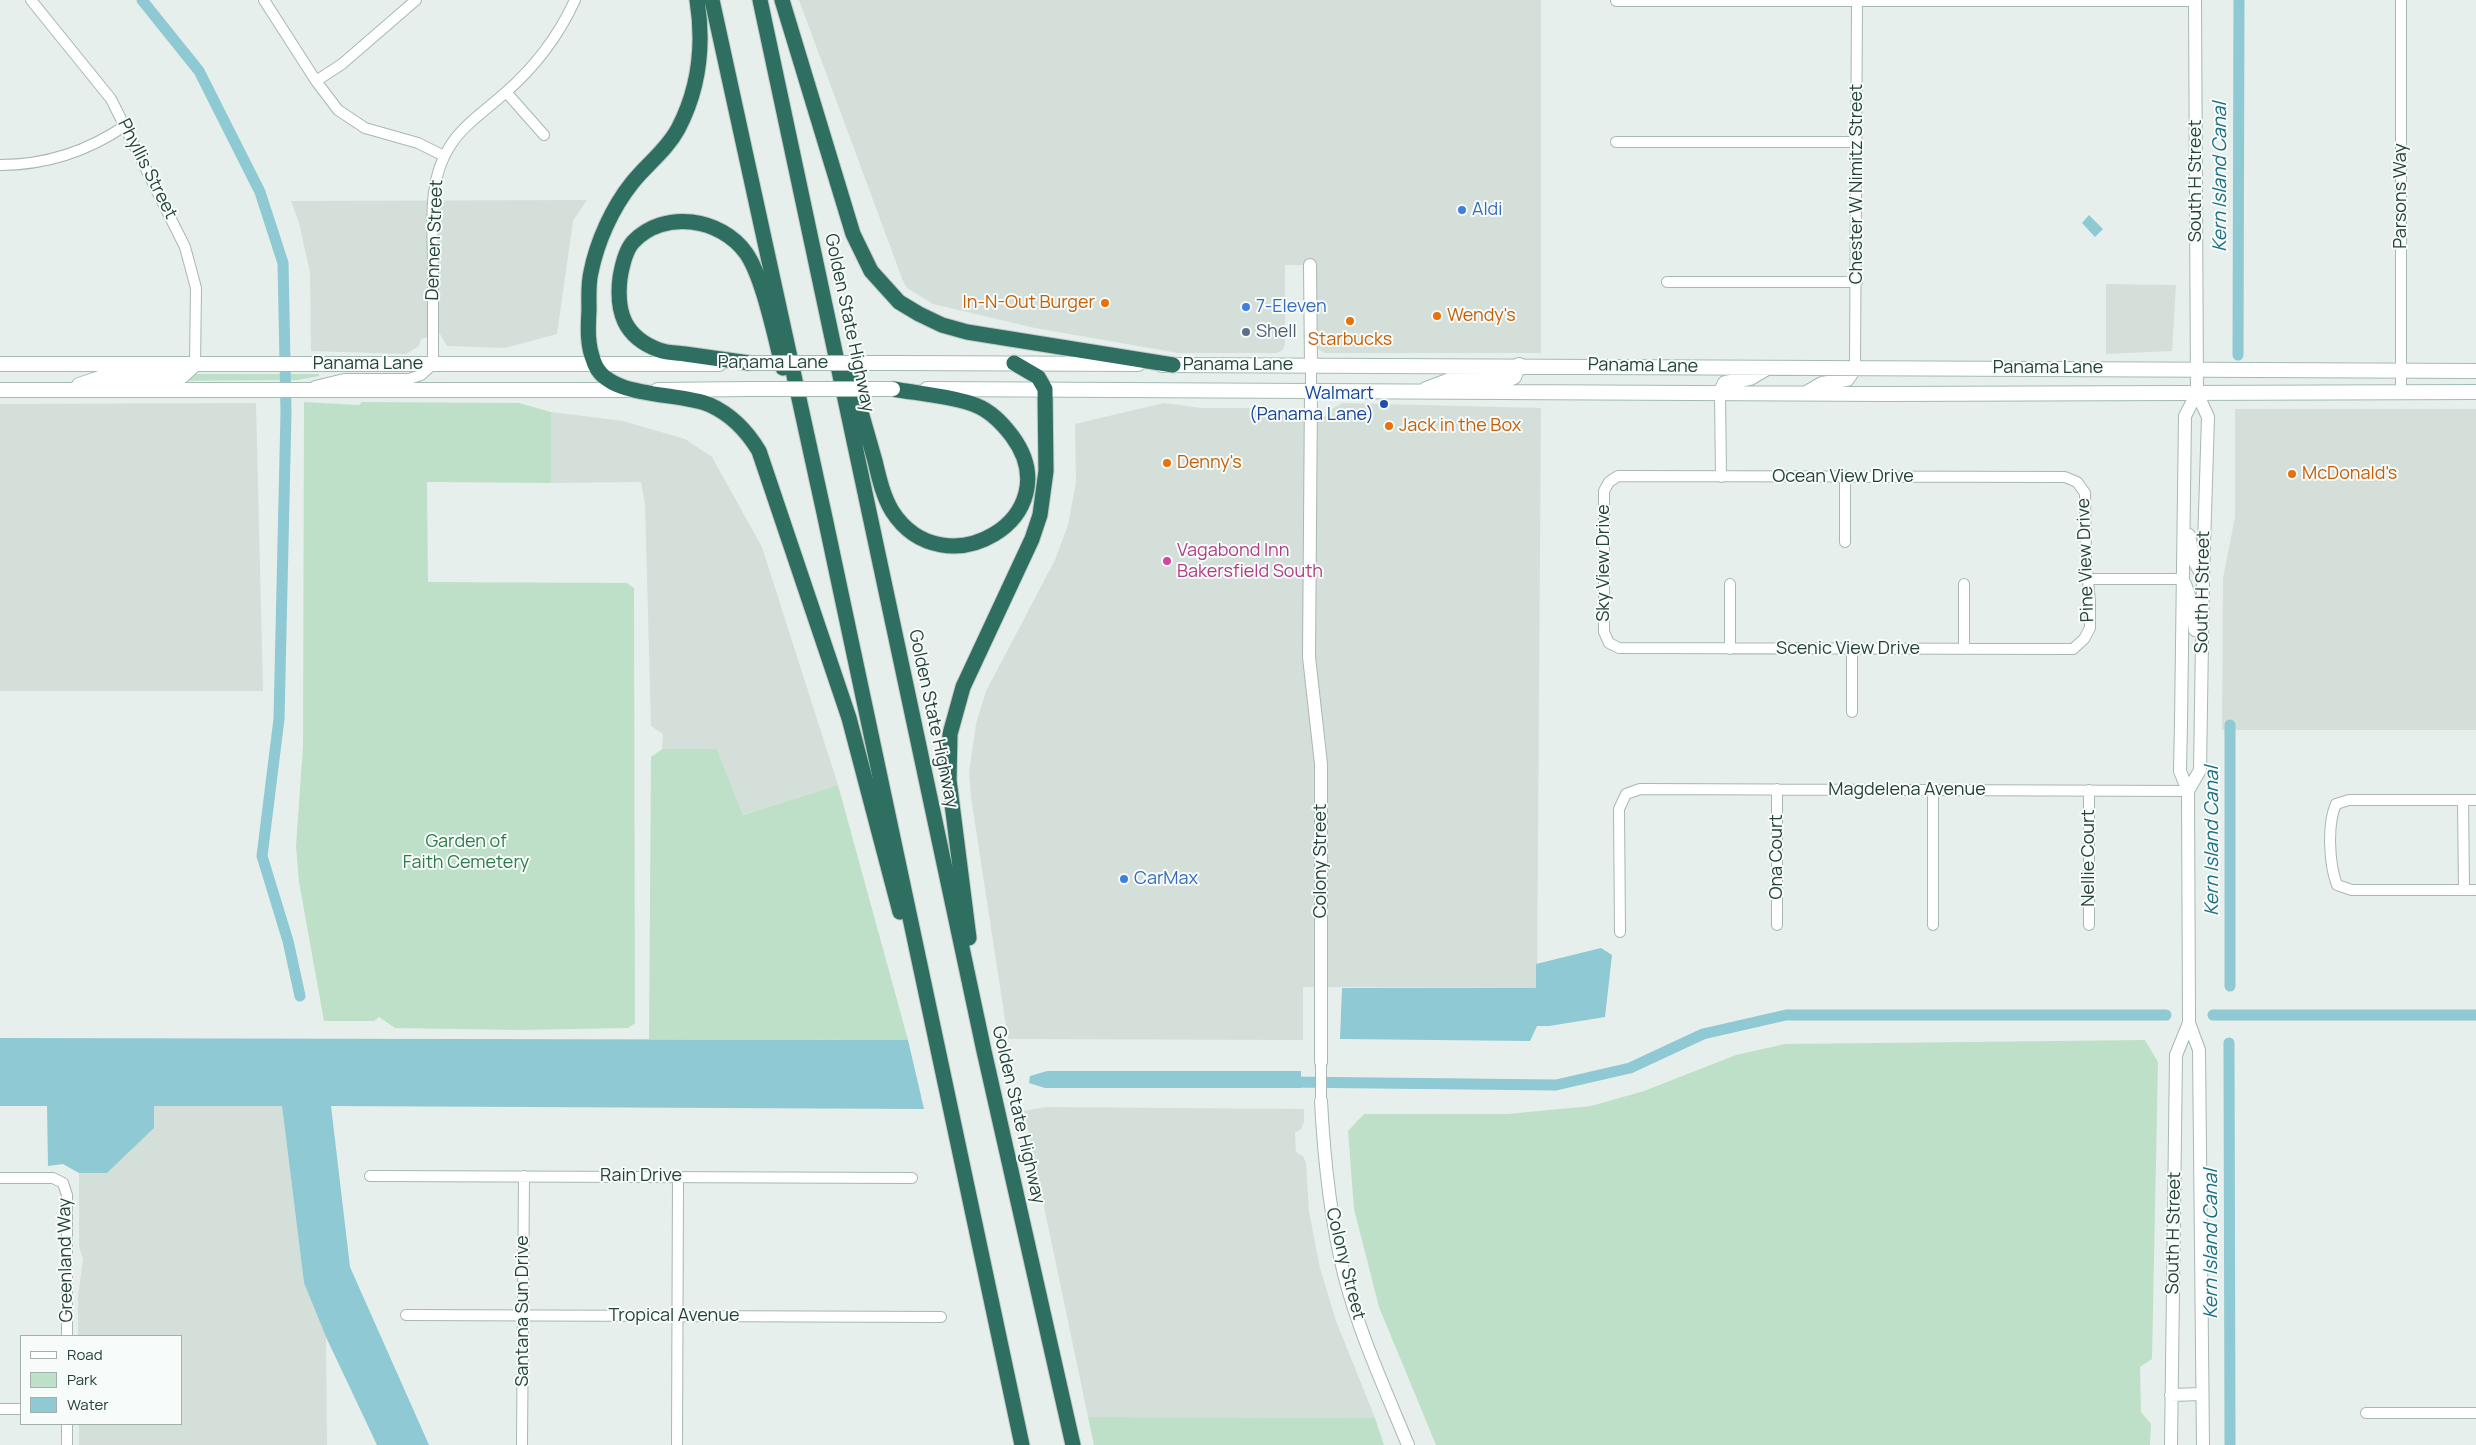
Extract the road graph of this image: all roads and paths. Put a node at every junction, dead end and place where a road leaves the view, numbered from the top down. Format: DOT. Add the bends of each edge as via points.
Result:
graph roads {
  1 [pos="32,0"];
  2 [pos="264,0"];
  3 [pos="416,0"];
  4 [pos="575,0"];
  5 [pos="697,0"];
  6 [pos="712,0"];
  7 [pos="760,0"];
  8 [pos="782,0"];
  9 [pos="1857,0"];
  10 [pos="2401,0"];
  11 [pos="1616,1"];
  12 [pos="2000,1"];
  13 [pos="2195,1"];
  14 [pos="316,81"];
  15 [pos="506,92"];
  16 [pos="126,125"];
  17 [pos="544,135"];
  18 [pos="1616,142"];
  19 [pos="1857,142"];
  20 [pos="444,156"];
  21 [pos="0,165"];
  22 [pos="811,234"];
  23 [pos="1310,265"];
  24 [pos="1667,282"];
  25 [pos="1857,282"];
  26 [pos="749,363"];
  27 [pos="1014,363"];
  28 [pos="0,364"];
  29 [pos="195,364"];
  30 [pos="432,364"];
  31 [pos="594,365"];
  32 [pos="1173,365"];
  33 [pos="1311,365"];
  34 [pos="1519,365"];
  35 [pos="1855,367"];
  36 [pos="1767,368"];
  37 [pos="2197,369"];
  38 [pos="2400,371"];
  39 [pos="2476,371"];
  40 [pos="301,389"];
  41 [pos="893,389"];
  42 [pos="1045,389"];
  43 [pos="0,390"];
  44 [pos="64,390"];
  45 [pos="628,390"];
  46 [pos="1311,391"];
  47 [pos="1418,392"];
  48 [pos="2476,392"];
  49 [pos="1720,393"];
  50 [pos="1805,393"];
  51 [pos="2197,393"];
  52 [pos="2400,393"];
  53 [pos="1721,476"];
  54 [pos="1845,477"];
  55 [pos="1609,482"];
  56 [pos="2077,482"];
  57 [pos="2184,505"];
  58 [pos="824,513"];
  59 [pos="1845,542"];
  60 [pos="2203,577"];
  61 [pos="2088,579"];
  62 [pos="2182,579"];
  63 [pos="1730,584"];
  64 [pos="1964,584"];
  65 [pos="2084,639"];
  66 [pos="1609,643"];
  67 [pos="1730,649"];
  68 [pos="1852,649"];
  69 [pos="1964,649"];
  70 [pos="2202,692"];
  71 [pos="1852,712"];
  72 [pos="1777,790"];
  73 [pos="1933,790"];
  74 [pos="2089,790"];
  75 [pos="2188,791"];
  76 [pos="2464,800"];
  77 [pos="2476,800"];
  78 [pos="2464,890"];
  79 [pos="2476,890"];
  80 [pos="1777,925"];
  81 [pos="1933,925"];
  82 [pos="2089,925"];
  83 [pos="1620,932"];
  84 [pos="2189,1023"];
  85 [pos="984,1051"];
  86 [pos="941,1057"];
  87 [pos="1321,1062"];
  88 [pos="1321,1101"];
  89 [pos="370,1176"];
  90 [pos="524,1176"];
  91 [pos="678,1176"];
  92 [pos="0,1178"];
  93 [pos="912,1178"];
  94 [pos="406,1314"];
  95 [pos="524,1315"];
  96 [pos="677,1316"];
  97 [pos="942,1317"];
  98 [pos="67,1335"];
  99 [pos="2202,1394"];
  100 [pos="2171,1395"];
  101 [pos="0,1409"];
  102 [pos="20,1409"];
  103 [pos="2366,1413"];
  104 [pos="2476,1413"];
  105 [pos="67,1425"];
  106 [pos="67,1445"];
  107 [pos="522,1445"];
  108 [pos="677,1445"];
  109 [pos="1022,1445"];
  110 [pos="1072,1445"];
  111 [pos="1408,1445"];
  112 [pos="2171,1445"];
  113 [pos="2203,1445"];
  1 -- 16 [label="street, Phyllis Street" via="111,99"];
  2 -- 14 [label="street"];
  3 -- 14 [label="street" via="342,64"];
  4 -- 15 [label="street, Dennen Street" via="541,57"];
  5 -- 31 [label="highway" via="701,42 688,106 665,150 631,184 609,220 590,274 588,340"];
  6 -- 58 [label="highway"];
  7 -- 22 [label="highway, Golden State Highway"];
  8 -- 32 [label="highway" via="854,234 871,271 900,302 934,321 968,332"];
  9 -- 11 [label="street"];
  9 -- 12 [label="street"];
  9 -- 19 [label="street, Chester W Nimitz Street"];
  10 -- 38 [label="street, Parsons Way"];
  12 -- 13 [label="street"];
  13 -- 37 [label="street, South H Street"];
  14 -- 20 [label="street" via="332,104 352,121 373,131 418,143"];
  15 -- 17 [label="street"];
  15 -- 20 [label="street, Dennen Street" via="461,132"];
  16 -- 21 [label="street" via="94,145 64,157 40,163"];
  16 -- 29 [label="street, Phyllis Street" via="192,266 196,304"];
  18 -- 19 [label="street"];
  19 -- 25 [label="street, Chester W Nimitz Street"];
  20 -- 30 [label="street, Dennen Street" via="434,186 433,201"];
  22 -- 41 [label="highway" via="892,511 912,532 936,544 976,543 1001,531 1020,510 1025,494 1027,472 1021,448 991,413 974,404"];
  22 -- 85 [label="highway, Golden State Highway"];
  23 -- 33 [label="street, Colony Street"];
  24 -- 25 [label="street"];
  25 -- 35 [label="street, Chester W Nimitz Street"];
  26 -- 27 [label="main road, Panama Lane, bridge"];
  26 -- 31 [label="main road, Panama Lane"];
  26 -- 58 [label="highway" via="660,351 632,332 620,312 618,301 621,268 632,243 659,226 688,221 716,228 737,242 746,253 758,278"];
  27 -- 32 [label="main road, Panama Lane"];
  27 -- 42 [label="highway" via="1038,377"];
  28 -- 29 [label="main road, Panama Lane"];
  29 -- 30 [label="main road, Panama Lane"];
  29 -- 44 [label="main road" via="182,376 103,377"];
  30 -- 31 [label="main road, Panama Lane"];
  30 -- 40 [label="street" via="421,375 409,379 344,379"];
  31 -- 45 [label="highway" via="608,379"];
  32 -- 33 [label="main road, Panama Lane"];
  33 -- 34 [label="main road, Panama Lane"];
  33 -- 46 [label="street, Colony Street"];
  34 -- 36 [label="main road, Panama Lane"];
  34 -- 47 [label="main road" via="1514,377 1509,379 1450,380"];
  35 -- 36 [label="main road, Panama Lane"];
  35 -- 37 [label="main road, Panama Lane"];
  35 -- 50 [label="main road" via="1847,379 1822,384"];
  36 -- 49 [label="main road" via="1750,378 1725,383"];
  37 -- 38 [label="main road, Panama Lane"];
  37 -- 51 [label="street, South H Street"];
  38 -- 39 [label="main road, Panama Lane"];
  38 -- 52 [label="street, Parsons Way"];
  40 -- 44 [label="main road, Panama Lane"];
  40 -- 45 [label="main road, Panama Lane"];
  41 -- 42 [label="main road, Panama Lane"];
  41 -- 45 [label="main road, Panama Lane, bridge"];
  42 -- 46 [label="main road, Panama Lane"];
  42 -- 85 [label="highway" via="1046,470 1040,515 963,687 955,710 948,755"];
  43 -- 44 [label="main road, Panama Lane"];
  45 -- 86 [label="highway" via="709,404 738,423 759,451 849,718"];
  46 -- 47 [label="main road, Panama Lane"];
  46 -- 87 [label="street, Colony Street" via="1309,657 1321,764"];
  47 -- 49 [label="main road, Panama Lane"];
  48 -- 52 [label="main road, Panama Lane"];
  49 -- 50 [label="main road, Panama Lane"];
  49 -- 53 [label="street"];
  50 -- 51 [label="main road, Panama Lane"];
  51 -- 52 [label="main road, Panama Lane"];
  51 -- 57 [label="street, South H Street" via="2185,416"];
  51 -- 60 [label="street, South H Street" via="2208,417"];
  53 -- 54 [label="street, Ocean View Drive"];
  53 -- 55 [label="street, Ocean View Drive" via="1618,476"];
  54 -- 56 [label="street, Ocean View Drive" via="2065,477"];
  54 -- 59 [label="street"];
  55 -- 66 [label="street, Sky View Drive" via="1604,491 1604,632"];
  56 -- 61 [label="street, Pine View Drive" via="2085,493"];
  57 -- 60 [label="street" via="2194,561"];
  57 -- 62 [label="street, South H Street"];
  58 -- 86 [label="highway"];
  60 -- 70 [label="street, South H Street"];
  61 -- 62 [label="street"];
  61 -- 65 [label="street, Pine View Drive" via="2090,628"];
  62 -- 70 [label="street" via="2192,604"];
  62 -- 75 [label="street, South H Street" via="2180,771"];
  63 -- 67 [label="street"];
  64 -- 69 [label="street"];
  65 -- 69 [label="street, Scenic View Drive" via="2073,649"];
  66 -- 67 [label="street, Scenic View Drive" via="1619,648"];
  67 -- 68 [label="street, Scenic View Drive"];
  68 -- 69 [label="street, Scenic View Drive"];
  68 -- 71 [label="street"];
  70 -- 75 [label="street, South H Street" via="2200,770"];
  72 -- 73 [label="street, Magdelena Avenue"];
  72 -- 80 [label="street, Ona Court"];
  72 -- 83 [label="street, Magdelena Avenue" via="1640,789 1626,794 1619,809"];
  73 -- 74 [label="street, Magdelena Avenue"];
  73 -- 81 [label="street"];
  74 -- 75 [label="street, Magdelena Avenue"];
  74 -- 82 [label="street, Nellie Court"];
  75 -- 84 [label="street, South H Street"];
  76 -- 77 [label="street"];
  76 -- 78 [label="street"];
  76 -- 78 [label="street" via="2349,800 2336,804 2331,815 2331,871 2337,885 2352,890"];
  78 -- 79 [label="street"];
  84 -- 99 [label="street, South H Street" via="2199,1050"];
  84 -- 100 [label="street, South H Street" via="2176,1055"];
  85 -- 110 [label="highway, Golden State Highway"];
  86 -- 109 [label="highway"];
  87 -- 88 [label="street, Colony Street"];
  88 -- 111 [label="street, Colony Street" via="1327,1185 1344,1276 1358,1322"];
  89 -- 90 [label="street, Rain Drive"];
  90 -- 91 [label="street, Rain Drive"];
  90 -- 95 [label="street, Santana Sun Drive"];
  91 -- 93 [label="street, Rain Drive"];
  91 -- 96 [label="street"];
  92 -- 98 [label="street, Greenland Way" via="53,1178 63,1183 67,1195"];
  94 -- 95 [label="street, Tropical Avenue"];
  95 -- 96 [label="street, Tropical Avenue"];
  95 -- 107 [label="street, Santana Sun Drive"];
  96 -- 97 [label="street, Tropical Avenue"];
  96 -- 108 [label="street"];
  99 -- 100 [label="street"];
  99 -- 113 [label="street, South H Street"];
  100 -- 112 [label="street, South H Street"];
  101 -- 102 [label="street"];
  103 -- 104 [label="street"];
  105 -- 106 [label="street"];
}
